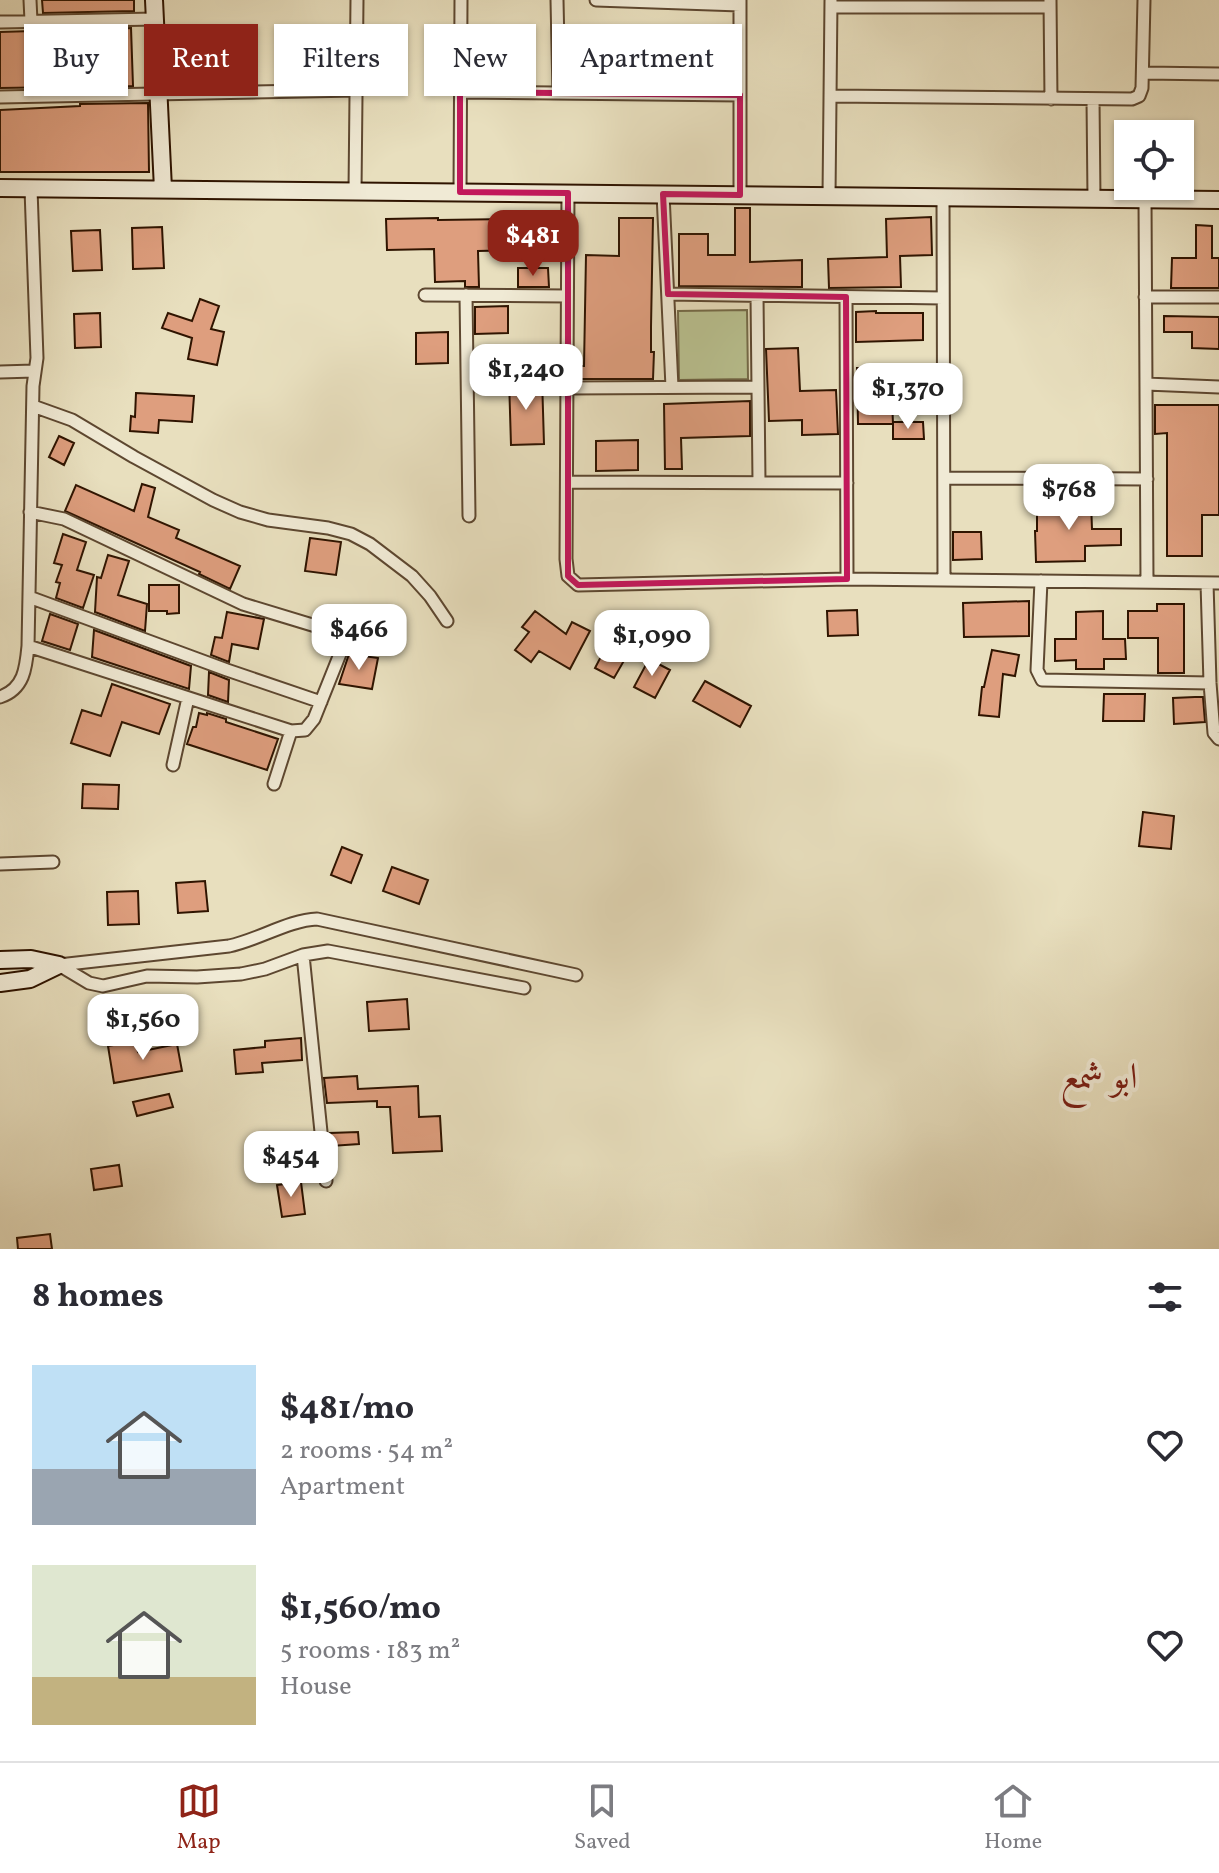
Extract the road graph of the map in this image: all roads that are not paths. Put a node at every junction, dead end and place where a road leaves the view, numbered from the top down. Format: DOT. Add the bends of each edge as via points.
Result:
graph roads {
  1 [pos="30,0"];
  2 [pos="154,0"];
  3 [pos="357,0"];
  4 [pos="461,0"];
  5 [pos="557,0"];
  6 [pos="596,0"];
  7 [pos="1144,0"];
  8 [pos="740,2"];
  9 [pos="831,3"];
  10 [pos="1050,4"];
  11 [pos="155,19"];
  12 [pos="31,21"];
  13 [pos="0,22"];
  14 [pos="155,24"];
  15 [pos="357,24"];
  16 [pos="461,24"];
  17 [pos="558,24"];
  18 [pos="740,24"];
  19 [pos="1144,73"];
  20 [pos="1219,74"];
  21 [pos="144,94"];
  22 [pos="159,96"];
  23 [pos="356,96"];
  24 [pos="460,96"];
  25 [pos="740,96"];
  26 [pos="830,96"];
  27 [pos="0,97"];
  28 [pos="1051,99"];
  29 [pos="1093,99"];
  30 [pos="0,188"];
  31 [pos="31,189"];
  32 [pos="163,189"];
  33 [pos="355,191"];
  34 [pos="460,192"];
  35 [pos="568,193"];
  36 [pos="663,194"];
  37 [pos="740,195"];
  38 [pos="829,196"];
  39 [pos="943,197"];
  40 [pos="1094,199"];
  41 [pos="1114,199"];
  42 [pos="1145,200"];
  43 [pos="1194,200"];
  44 [pos="1219,200"];
  45 [pos="668,294"];
  46 [pos="425,295"];
  47 [pos="466,295"];
  48 [pos="567,296"];
  49 [pos="757,296"];
  50 [pos="846,297"];
  51 [pos="1145,297"];
  52 [pos="1219,297"];
  53 [pos="943,298"];
  54 [pos="467,358"];
  55 [pos="567,358"];
  56 [pos="34,371"];
  57 [pos="0,372"];
  58 [pos="1146,384"];
  59 [pos="672,387"];
  60 [pos="758,387"];
  61 [pos="1219,387"];
  62 [pos="567,388"];
  63 [pos="33,406"];
  64 [pos="944,478"];
  65 [pos="1147,479"];
  66 [pos="567,482"];
  67 [pos="759,482"];
  68 [pos="847,483"];
  69 [pos="30,512"];
  70 [pos="469,516"];
  71 [pos="847,579"];
  72 [pos="944,580"];
  73 [pos="1041,581"];
  74 [pos="1147,582"];
  75 [pos="1213,583"];
  76 [pos="29,597"];
  77 [pos="447,621"];
  78 [pos="28,646"];
  79 [pos="1210,683"];
  80 [pos="0,697"];
  81 [pos="188,698"];
  82 [pos="321,702"];
  83 [pos="291,731"];
  84 [pos="1219,739"];
  85 [pos="173,765"];
  86 [pos="274,784"];
  87 [pos="53,862"];
  88 [pos="0,864"];
  89 [pos="303,955"];
  90 [pos="21,959"];
  91 [pos="0,960"];
  92 [pos="59,965"];
  93 [pos="576,975"];
  94 [pos="19,982"];
  95 [pos="0,983"];
  96 [pos="524,988"];
  97 [pos="326,1181"];
  1 -- 12 [label="street"];
  2 -- 11 [label="street"];
  3 -- 15 [label="street"];
  4 -- 16 [label="street"];
  5 -- 17 [label="street"];
  6 -- 8 [label="street"];
  7 -- 19 [label="street"];
  8 -- 18 [label="street"];
  9 -- 10 [label="street"];
  9 -- 26 [label="street"];
  10 -- 28 [label="street"];
  11 -- 12 [label="street"];
  11 -- 14 [label="street"];
  12 -- 13 [label="street"];
  19 -- 20 [label="street"];
  19 -- 29 [label="street" via="1139,96"];
  21 -- 27 [label="street"];
  22 -- 32 [label="street"];
  23 -- 33 [label="street"];
  24 -- 34 [label="street"];
  25 -- 37 [label="street"];
  26 -- 28 [label="street"];
  26 -- 38 [label="street"];
  28 -- 29 [label="street"];
  29 -- 40 [label="street"];
  30 -- 31 [label="street"];
  31 -- 32 [label="street"];
  31 -- 56 [label="street"];
  32 -- 33 [label="street"];
  33 -- 34 [label="street"];
  34 -- 35 [label="street"];
  35 -- 36 [label="street"];
  35 -- 48 [label="street"];
  36 -- 37 [label="street"];
  36 -- 45 [label="street"];
  37 -- 38 [label="street"];
  38 -- 39 [label="street"];
  39 -- 40 [label="street"];
  39 -- 53 [label="street"];
  40 -- 41 [label="street"];
  42 -- 51 [label="street"];
  43 -- 44 [label="street"];
  45 -- 49 [label="street"];
  45 -- 59 [label="street"];
  46 -- 47 [label="street"];
  47 -- 48 [label="street"];
  47 -- 54 [label="street"];
  48 -- 55 [label="street"];
  49 -- 50 [label="street"];
  49 -- 60 [label="street"];
  50 -- 53 [label="street"];
  50 -- 68 [label="street"];
  51 -- 52 [label="street"];
  51 -- 58 [label="street"];
  53 -- 64 [label="street"];
  54 -- 55 [label="street"];
  54 -- 70 [label="street"];
  55 -- 62 [label="street"];
  56 -- 57 [label="street"];
  56 -- 63 [label="street"];
  58 -- 61 [label="street"];
  58 -- 65 [label="street"];
  59 -- 60 [label="street"];
  59 -- 62 [label="street"];
  60 -- 67 [label="street"];
  62 -- 66 [label="street"];
  63 -- 69 [label="street"];
  63 -- 77 [label="street" via="72,420 240,512 351,534 412,576"];
  64 -- 65 [label="street"];
  64 -- 72 [label="street"];
  65 -- 74 [label="street"];
  66 -- 67 [label="street"];
  66 -- 71 [label="street" via="568,576 578,585"];
  67 -- 68 [label="street"];
  68 -- 71 [label="street"];
  69 -- 76 [label="street"];
  69 -- 82 [label="street" via="64,519 243,604 343,638"];
  71 -- 72 [label="street"];
  72 -- 73 [label="street"];
  73 -- 74 [label="street"];
  73 -- 79 [label="street" via="1037,670 1042,680"];
  74 -- 75 [label="street"];
  75 -- 79 [label="street"];
  76 -- 78 [label="street"];
  76 -- 82 [label="street"];
  78 -- 80 [label="street" via="26,671 17,687"];
  78 -- 81 [label="street"];
  79 -- 84 [label="street"];
  81 -- 83 [label="street"];
  81 -- 85 [label="street"];
  82 -- 83 [label="street" via="305,730"];
  83 -- 86 [label="street"];
  87 -- 88 [label="street"];
  89 -- 92 [label="street" via="241,974 147,976 103,986"];
  89 -- 96 [label="street" via="328,951"];
  89 -- 97 [label="street"];
  90 -- 91 [label="street"];
  90 -- 92 [label="street"];
  90 -- 94 [label="street" via="28,973"];
  92 -- 93 [label="street" via="229,946 317,919"];
  92 -- 94 [label="street"];
  94 -- 95 [label="street"];
}
